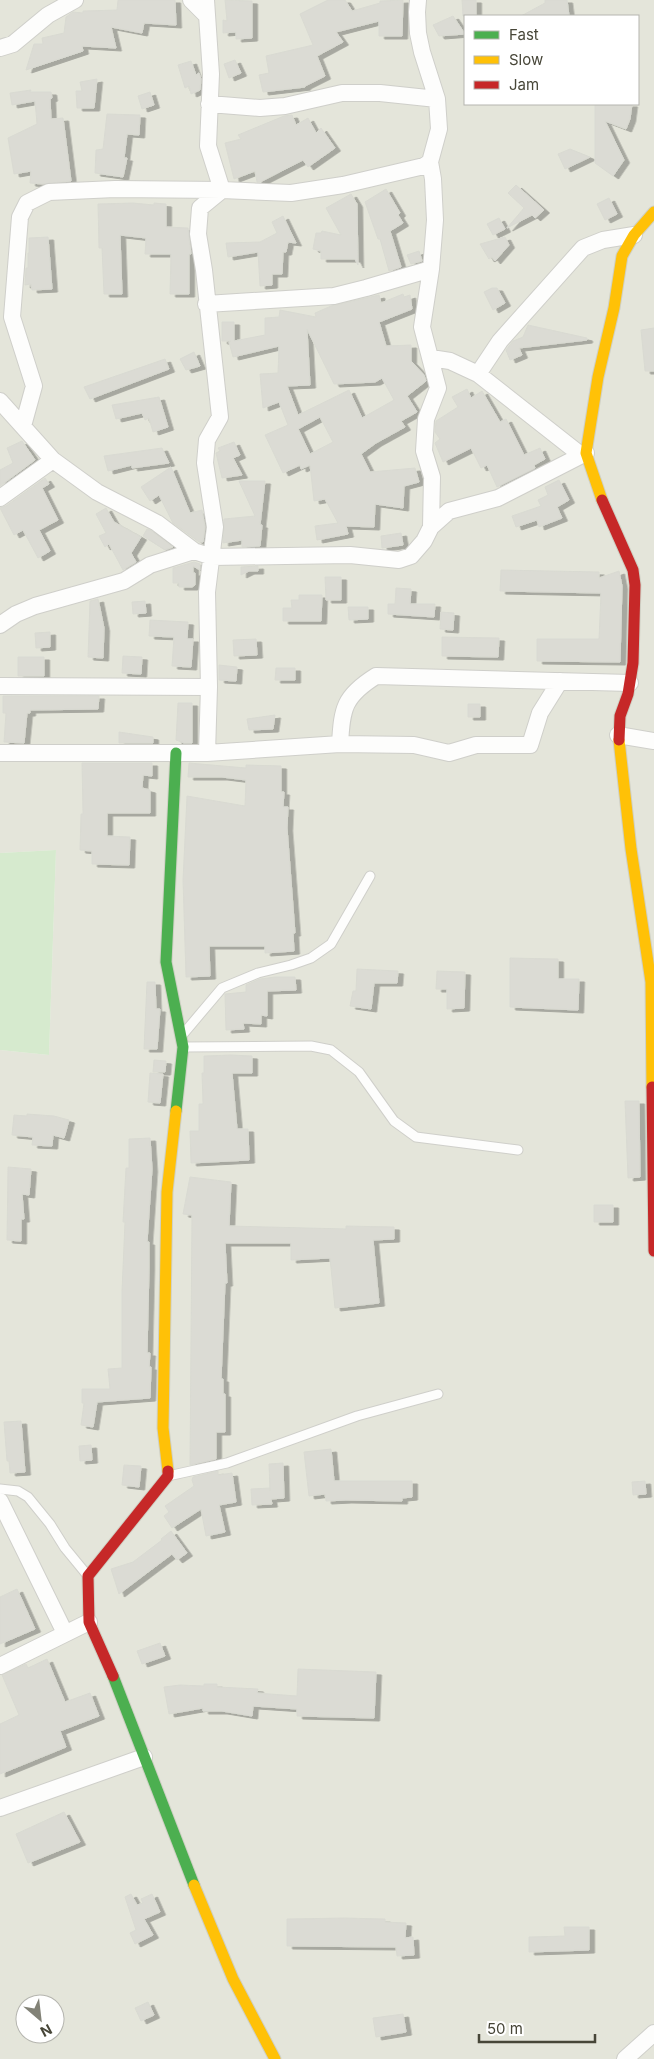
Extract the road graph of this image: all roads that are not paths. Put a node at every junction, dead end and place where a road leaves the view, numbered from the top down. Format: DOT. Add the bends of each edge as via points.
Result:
graph roads {
  1 [pos="75,0"];
  2 [pos="191,0"];
  3 [pos="418,0"];
  4 [pos="206,8"];
  5 [pos="0,48"];
  6 [pos="437,99"];
  7 [pos="209,104"];
  8 [pos="430,162"];
  9 [pos="222,190"];
  10 [pos="654,212"];
  11 [pos="634,235"];
  12 [pos="431,270"];
  13 [pos="206,304"];
  14 [pos="431,358"];
  15 [pos="478,374"];
  16 [pos="0,400"];
  17 [pos="23,426"];
  18 [pos="584,454"];
  19 [pos="53,460"];
  20 [pos="0,498"];
  21 [pos="431,527"];
  22 [pos="194,551"];
  23 [pos="212,557"];
  24 [pos="0,625"];
  25 [pos="560,681"];
  26 [pos="630,683"];
  27 [pos="0,686"];
  28 [pos="209,687"];
  29 [pos="618,735"];
  30 [pos="654,741"];
  31 [pos="340,744"];
  32 [pos="0,753"];
  33 [pos="176,753"];
  34 [pos="207,753"];
  35 [pos="370,876"];
  36 [pos="652,982"];
  37 [pos="182,1035"];
  38 [pos="183,1047"];
  39 [pos="654,1108"];
  40 [pos="518,1150"];
  41 [pos="654,1251"];
  42 [pos="438,1394"];
  43 [pos="168,1476"];
  44 [pos="0,1489"];
  45 [pos="0,1501"];
  46 [pos="88,1576"];
  47 [pos="89,1622"];
  48 [pos="65,1633"];
  49 [pos="0,1666"];
  50 [pos="144,1757"];
  51 [pos="0,1808"];
  52 [pos="654,2033"];
  53 [pos="275,2059"];
  54 [pos="624,2059"];
  1 -- 5 [label="street" via="48,15 13,44"];
  2 -- 4 [label="street"];
  3 -- 6 [label="street" via="418,33"];
  4 -- 7 [label="street" via="211,74"];
  6 -- 7 [label="street" via="342,92 285,106 260,108"];
  6 -- 8 [label="street" via="439,129"];
  7 -- 9 [label="street" via="208,146"];
  8 -- 9 [label="street" via="343,185 292,193"];
  8 -- 12 [label="street" via="435,220"];
  9 -- 13 [label="street" via="200,208 198,234"];
  9 -- 17 [label="street" via="48,192 27,203 20,216 12,317 34,386"];
  10 -- 11 [label="street"];
  11 -- 15 [label="street" via="603,240 583,248 500,341"];
  11 -- 18 [label="street" via="622,256"];
  12 -- 13 [label="street" via="334,296"];
  12 -- 14 [label="street" via="422,327"];
  13 -- 23 [label="street" via="220,417 207,440 205,463 215,527"];
  14 -- 15 [label="street"];
  14 -- 21 [label="street" via="438,388 426,419 424,451 432,476"];
  15 -- 18 [label="street"];
  16 -- 17 [label="street"];
  17 -- 19 [label="street"];
  18 -- 21 [label="street" via="498,498 449,511"];
  18 -- 26 [label="street" via="633,570 636,585"];
  19 -- 20 [label="street"];
  19 -- 22 [label="street" via="97,492 146,515"];
  21 -- 23 [label="street" via="411,556 399,560 350,555"];
  22 -- 23 [label="street"];
  22 -- 24 [label="street" via="150,566 124,581 35,606"];
  23 -- 28 [label="street" via="207,592"];
  25 -- 26 [label="street"];
  25 -- 31 [label="street" via="540,713 530,745 476,745 449,753 414,744"];
  25 -- 31 [label="street" via="376,676 356,690 347,703 342,716"];
  26 -- 29 [label="street"];
  27 -- 28 [label="street"];
  28 -- 34 [label="street"];
  29 -- 30 [label="street"];
  29 -- 36 [label="street" via="631,849"];
  31 -- 34 [label="street"];
  32 -- 33 [label="street"];
  33 -- 34 [label="street"];
  33 -- 37 [label="street" via="166,962"];
  35 -- 37 [label="lane" via="331,944 311,958 258,973 222,988"];
  36 -- 39 [label="street"];
  37 -- 38 [label="street"];
  38 -- 40 [label="lane" via="311,1046 331,1050 359,1072 394,1121 416,1137"];
  38 -- 43 [label="street" via="168,1192 163,1428"];
  39 -- 41 [label="street"];
  42 -- 43 [label="lane" via="357,1416 228,1463"];
  43 -- 46 [label="street"];
  44 -- 46 [label="lane" via="18,1491 28,1497"];
  45 -- 48 [label="street"];
  46 -- 47 [label="street"];
  47 -- 48 [label="street"];
  47 -- 50 [label="street"];
  48 -- 49 [label="street"];
  50 -- 51 [label="street"];
  50 -- 53 [label="street" via="233,1979"];
  52 -- 54 [label="street"];
}
